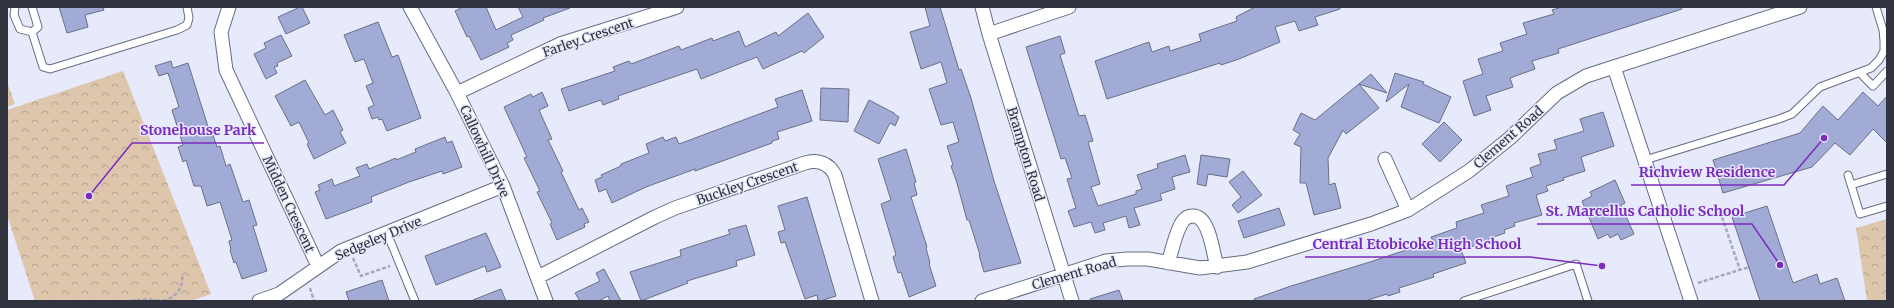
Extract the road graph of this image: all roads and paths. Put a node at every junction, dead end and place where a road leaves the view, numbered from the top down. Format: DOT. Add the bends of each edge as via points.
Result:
graph roads {
  1 [pos="15,7"];
  2 [pos="32,7"];
  3 [pos="187,7"];
  4 [pos="229,7"];
  5 [pos="410,7"];
  6 [pos="677,7"];
  7 [pos="982,7"];
  8 [pos="1069,7"];
  9 [pos="1800,7"];
  10 [pos="1876,7"];
  11 [pos="1880,17"];
  12 [pos="1887,23"];
  13 [pos="32,32"];
  14 [pos="988,34"];
  15 [pos="1614,67"];
  16 [pos="1887,71"];
  17 [pos="1860,73"];
  18 [pos="457,93"];
  19 [pos="1385,159"];
  20 [pos="1644,160"];
  21 [pos="1887,174"];
  22 [pos="1848,175"];
  23 [pos="1851,185"];
  24 [pos="503,186"];
  25 [pos="1887,206"];
  26 [pos="1408,210"];
  27 [pos="1722,217"];
  28 [pos="387,233"];
  29 [pos="349,248"];
  30 [pos="399,262"];
  31 [pos="1168,263"];
  32 [pos="318,266"];
  33 [pos="1216,267"];
  34 [pos="1749,267"];
  35 [pos="1740,270"];
  36 [pos="1064,274"];
  37 [pos="182,275"];
  38 [pos="538,277"];
  39 [pos="1687,297"];
  40 [pos="131,301"];
  41 [pos="161,301"];
  42 [pos="259,301"];
  43 [pos="415,301"];
  44 [pos="546,301"];
  45 [pos="872,301"];
  46 [pos="982,301"];
  47 [pos="1072,301"];
  48 [pos="1464,301"];
  49 [pos="1588,301"];
  1 -- 13 [label="lane" via="14,15 20,29"];
  2 -- 13 [label="lane" via="38,27"];
  3 -- 13 [label="lane" via="187,25 177,30 50,69 43,67"];
  4 -- 32 [label="street, Midden Crescent" via="221,32 226,70"];
  5 -- 18 [label="street, Callowhill Drive"];
  6 -- 18 [label="street, Farley Crescent" via="560,44"];
  7 -- 14 [label="street, Brampton Road"];
  8 -- 14 [label="street"];
  9 -- 15 [label="street, Clement Road"];
  10 -- 11 [label="lane"];
  11 -- 12 [label="lane"];
  11 -- 17 [label="lane" via="1884,51 1871,68"];
  14 -- 36 [label="street, Brampton Road"];
  15 -- 20 [label="street"];
  15 -- 26 [label="street, Clement Road" via="1586,76 1557,93 1510,138 1469,171"];
  16 -- 17 [label="lane" via="1873,86"];
  17 -- 20 [label="lane" via="1820,87 1792,114"];
  18 -- 24 [label="street, Callowhill Drive"];
  19 -- 26 [label="street"];
  20 -- 39 [label="street"];
  21 -- 23 [label="lane"];
  22 -- 23 [label="lane"];
  23 -- 25 [label="lane" via="1860,214"];
  24 -- 28 [label="street, Sedgeley Drive"];
  24 -- 38 [label="street, Callowhill Drive"];
  26 -- 33 [label="street, Clement Road" via="1247,262"];
  27 -- 35 [label="path"];
  28 -- 29 [label="street, Sedgeley Drive"];
  28 -- 30 [label="lane"];
  29 -- 30 [label="path" via="361,276"];
  29 -- 32 [label="street, Sedgeley Drive"];
  30 -- 43 [label="lane"];
  31 -- 33 [label="street, Clement Road"];
  31 -- 33 [label="street" via="1182,222 1193,216 1201,218 1206,224"];
  31 -- 36 [label="street, Clement Road" via="1148,259 1106,261"];
  32 -- 42 [label="street, Sedgeley Drive" via="279,294"];
  34 -- 35 [label="path"];
  35 -- 39 [label="path"];
  36 -- 46 [label="street, Clement Road"];
  36 -- 47 [label="street, Brampton Road"];
  37 -- 41 [label="path" via="178,292 173,297"];
  38 -- 44 [label="street, Callowhill Drive"];
  38 -- 45 [label="street, Buckley Crescent" via="675,208 815,161 826,164 835,175"];
  40 -- 41 [label="path"];
  48 -- 49 [label="lane" via="1576,264"];
}
